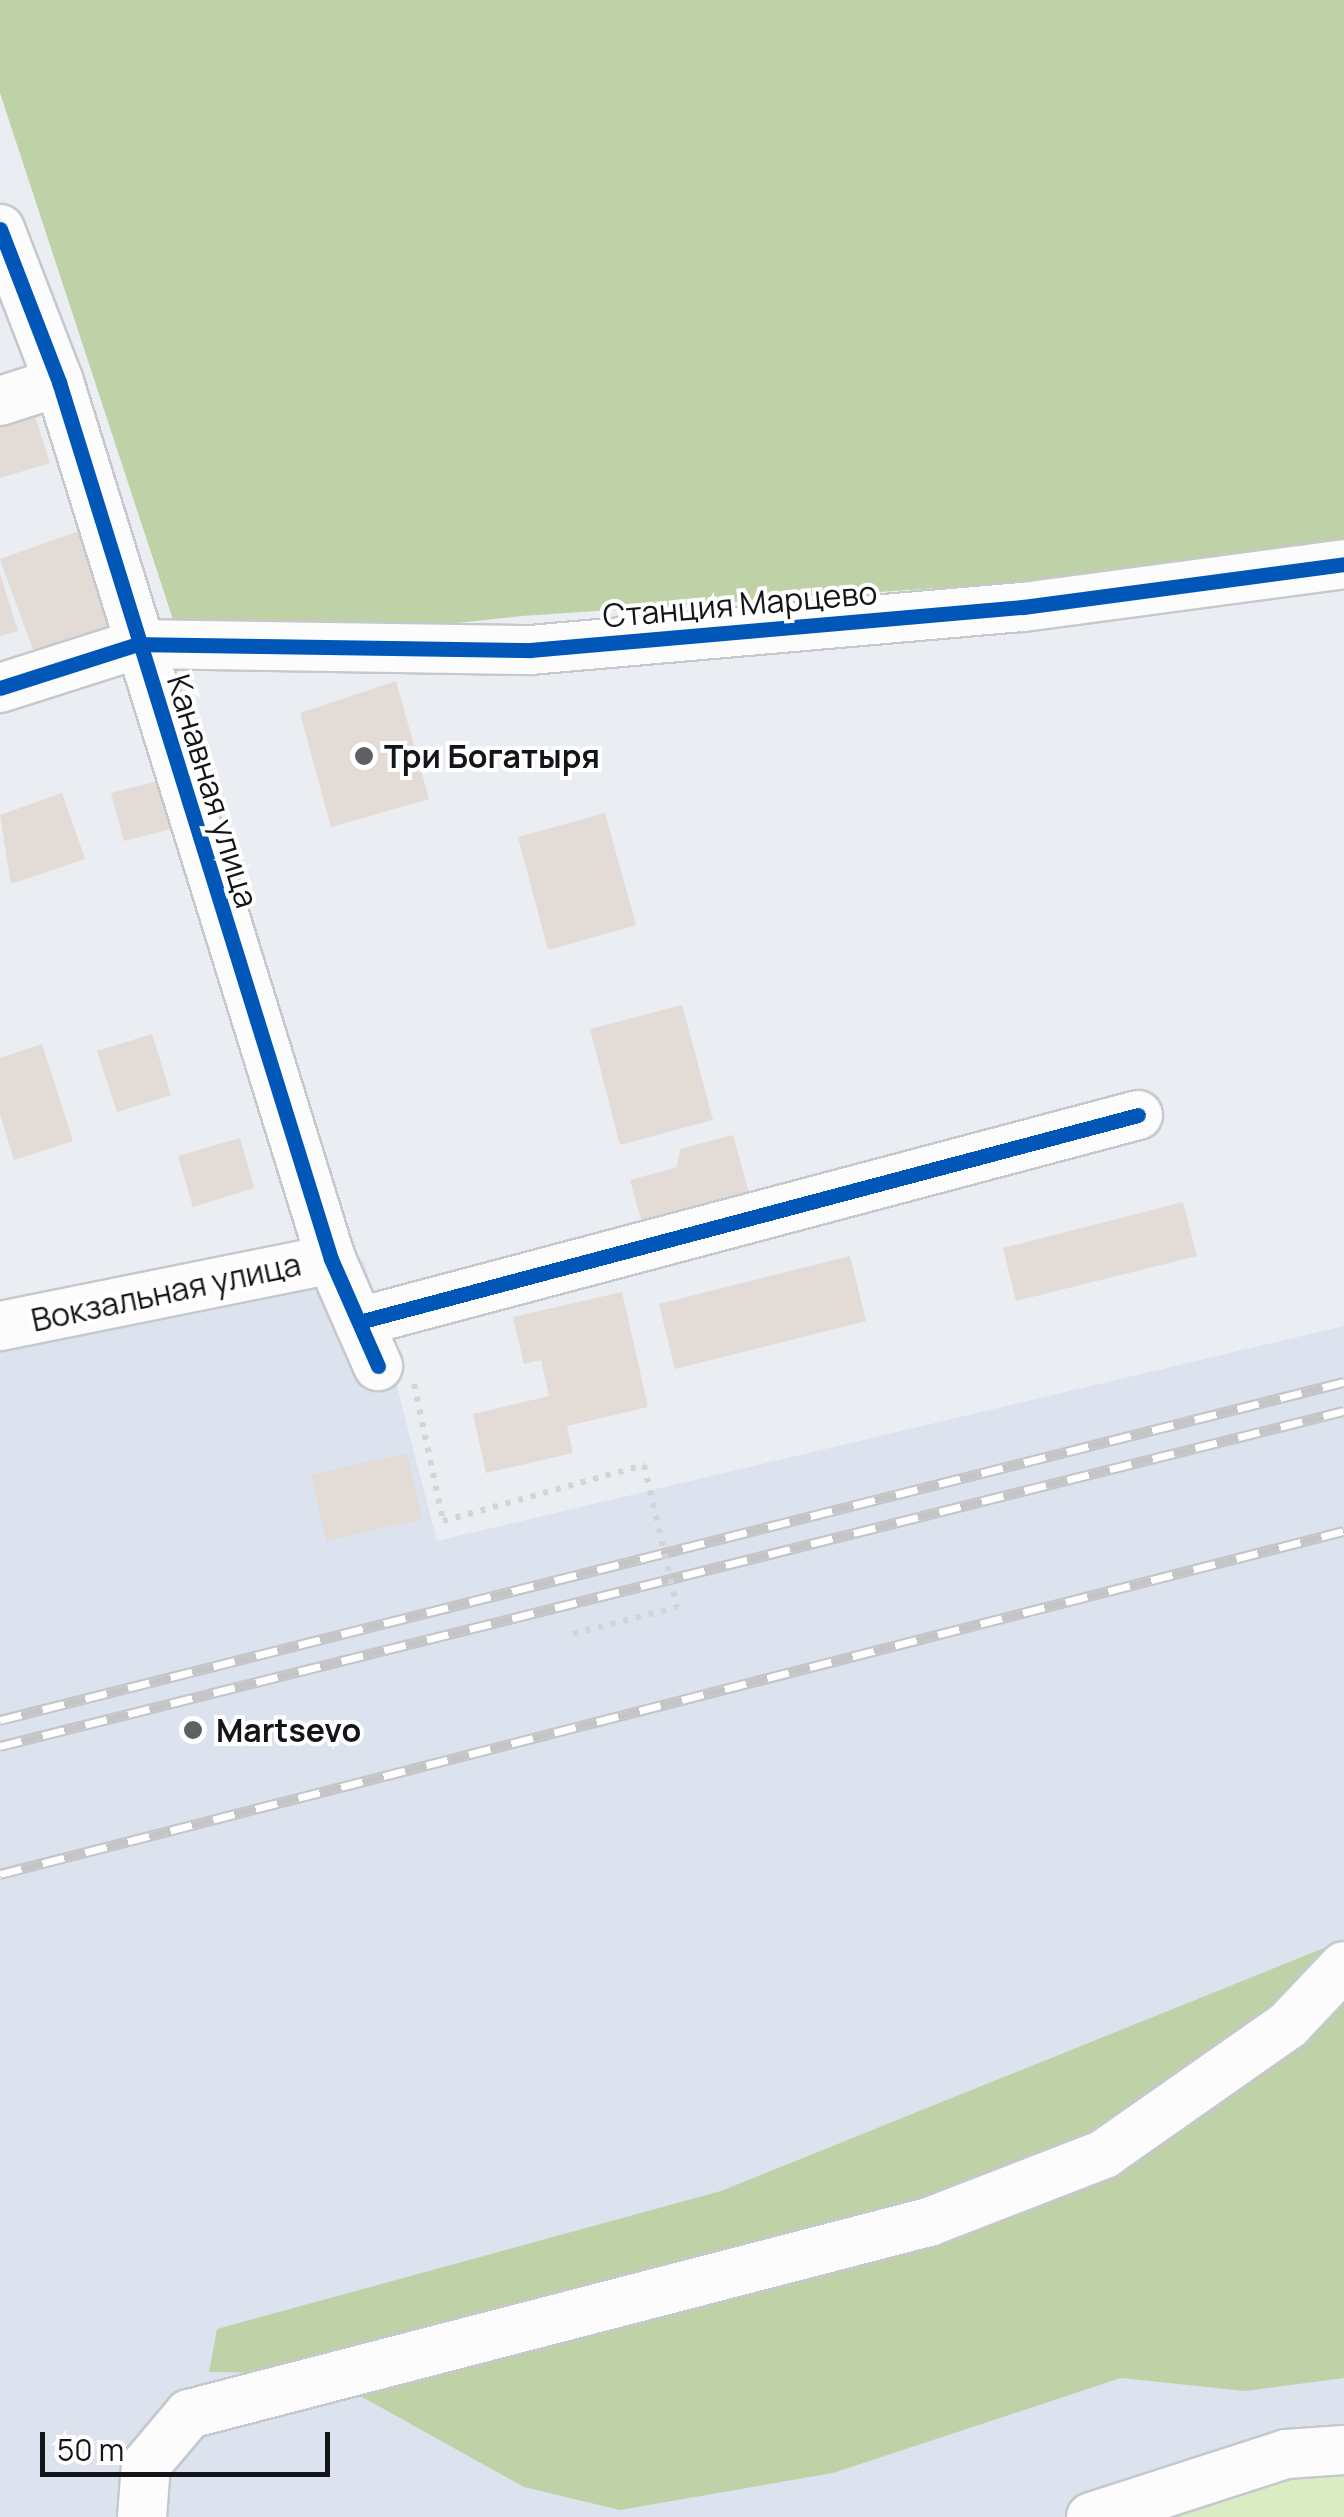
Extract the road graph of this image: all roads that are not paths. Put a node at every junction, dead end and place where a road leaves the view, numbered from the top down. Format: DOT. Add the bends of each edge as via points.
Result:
graph roads {
  1 [pos="0,229"];
  2 [pos="59,382"];
  3 [pos="0,402"];
  4 [pos="1344,564"];
  5 [pos="138,644"];
  6 [pos="0,688"];
  7 [pos="1138,1116"];
  8 [pos="332,1258"];
  9 [pos="359,1322"];
  10 [pos="0,1326"];
  11 [pos="378,1366"];
  12 [pos="1344,1966"];
  13 [pos="1344,2450"];
  14 [pos="142,2517"];
  15 [pos="1092,2517"];
  1 -- 2 [label="street, Канавная улица"];
  2 -- 3 [label="street"];
  2 -- 5 [label="street, Канавная улица"];
  4 -- 5 [label="street, Станция Марцево" via="1023,607 530,650"];
  5 -- 6 [label="street, Станция Марцево"];
  5 -- 8 [label="street, Канавная улица"];
  7 -- 9 [label="street"];
  8 -- 9 [label="street, Канавная улица"];
  8 -- 10 [label="street, Вокзальная улица"];
  9 -- 11 [label="street, Канавная улица"];
  12 -- 14 [label="street" via="1288,2024 1104,2154 929,2222 189,2414 146,2465"];
  13 -- 15 [label="street" via="1286,2454"];
}
